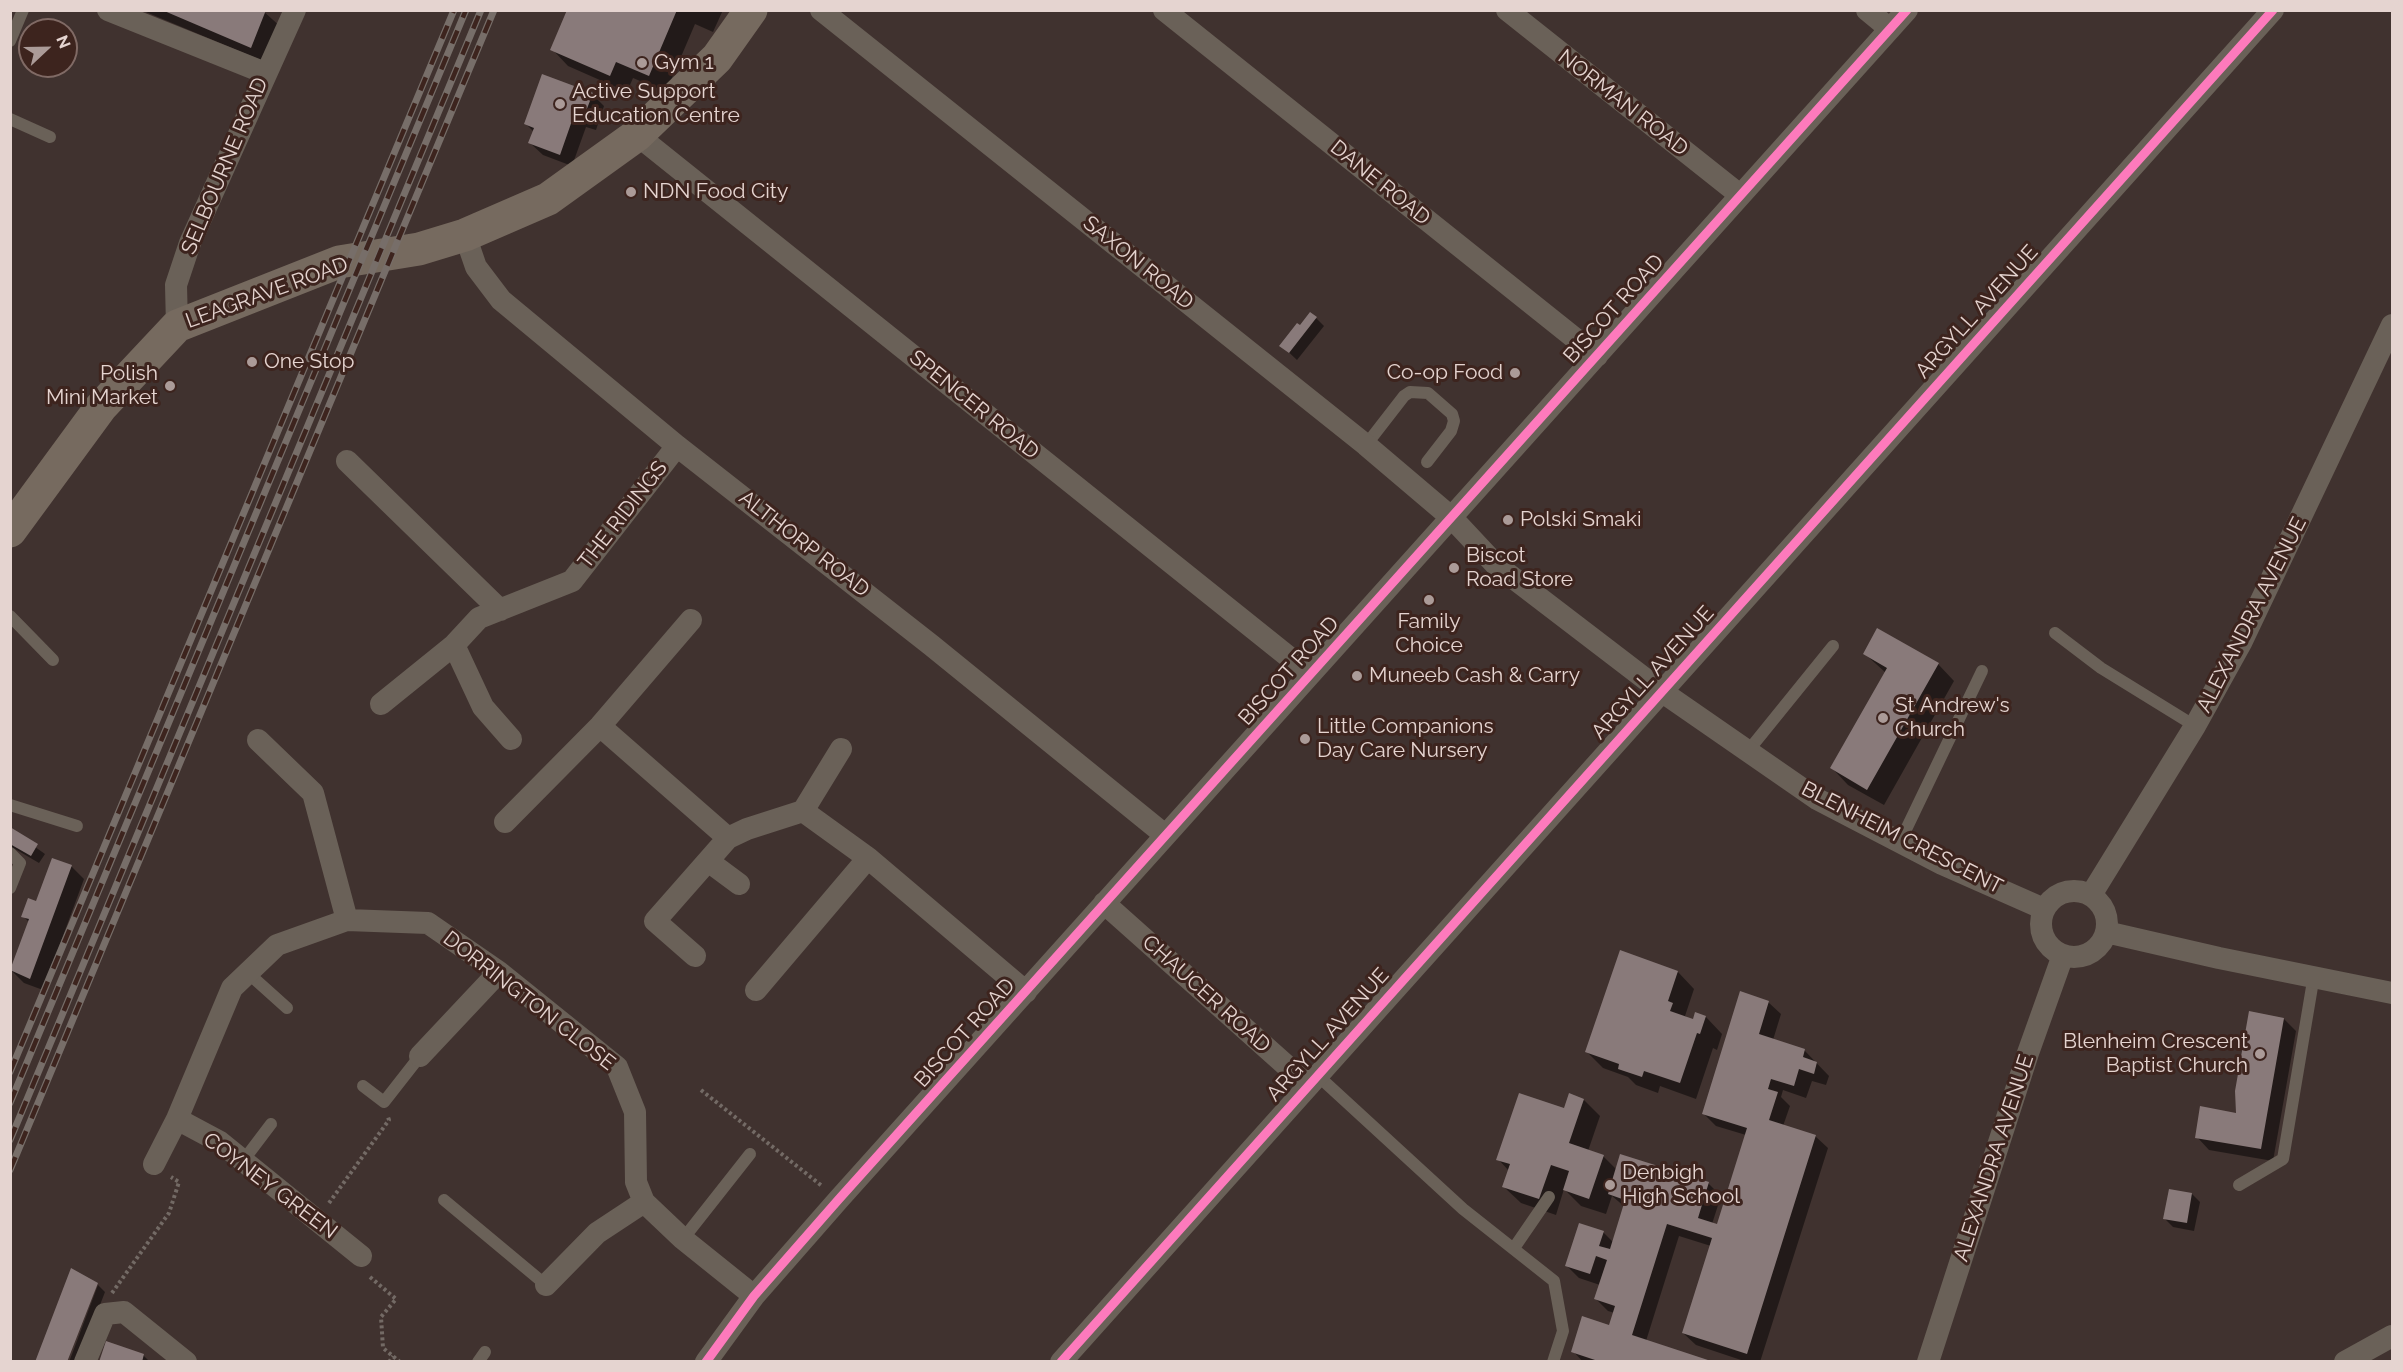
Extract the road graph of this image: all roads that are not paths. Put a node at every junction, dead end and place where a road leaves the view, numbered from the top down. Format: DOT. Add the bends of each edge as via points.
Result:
graph roads {
  1 [pos="22,10"];
  2 [pos="108,10"];
  3 [pos="295,10"];
  4 [pos="751,10"];
  5 [pos="821,10"];
  6 [pos="1164,10"];
  7 [pos="1507,10"];
  8 [pos="1867,10"];
  9 [pos="1907,10"];
  10 [pos="2273,10"];
  11 [pos="1890,29"];
  12 [pos="10,41"];
  13 [pos="265,73"];
  14 [pos="10,119"];
  15 [pos="637,135"];
  16 [pos="50,137"];
  17 [pos="1740,195"];
  18 [pos="465,235"];
  19 [pos="2392,325"];
  20 [pos="177,326"];
  21 [pos="1596,356"];
  22 [pos="1366,445"];
  23 [pos="677,446"];
  24 [pos="347,461"];
  25 [pos="1427,462"];
  26 [pos="1452,518"];
  27 [pos="10,531"];
  28 [pos="500,610"];
  29 [pos="10,616"];
  30 [pos="691,620"];
  31 [pos="2055,633"];
  32 [pos="454,645"];
  33 [pos="1833,646"];
  34 [pos="52,660"];
  35 [pos="1982,671"];
  36 [pos="1310,674"];
  37 [pos="1661,691"];
  38 [pos="381,704"];
  39 [pos="600,726"];
  40 [pos="2195,726"];
  41 [pos="511,739"];
  42 [pos="258,740"];
  43 [pos="841,749"];
  44 [pos="1748,751"];
  45 [pos="10,805"];
  46 [pos="803,811"];
  47 [pos="505,822"];
  48 [pos="77,826"];
  49 [pos="1165,835"];
  50 [pos="728,838"];
  51 [pos="1900,842"];
  52 [pos="10,854"];
  53 [pos="868,858"];
  54 [pos="708,861"];
  55 [pos="739,884"];
  56 [pos="10,888"];
  57 [pos="2091,895"];
  58 [pos="1104,903"];
  59 [pos="2044,909"];
  60 [pos="347,920"];
  61 [pos="2106,932"];
  62 [pos="2063,955"];
  63 [pos="695,956"];
  64 [pos="499,972"];
  65 [pos="248,973"];
  66 [pos="2314,975"];
  67 [pos="756,990"];
  68 [pos="1026,992"];
  69 [pos="2392,993"];
  70 [pos="287,1008"];
  71 [pos="420,1056"];
  72 [pos="1312,1079"];
  73 [pos="363,1086"];
  74 [pos="177,1119"];
  75 [pos="271,1124"];
  76 [pos="750,1154"];
  77 [pos="243,1161"];
  78 [pos="154,1164"];
  79 [pos="2239,1185"];
  80 [pos="1549,1197"];
  81 [pos="444,1200"];
  82 [pos="644,1202"];
  83 [pos="683,1239"];
  84 [pos="1514,1248"];
  85 [pos="361,1256"];
  86 [pos="546,1285"];
  87 [pos="754,1296"];
  88 [pos="2392,1336"];
  89 [pos="85,1362"];
  90 [pos="186,1362"];
  91 [pos="706,1362"];
  92 [pos="1061,1362"];
  93 [pos="1553,1362"];
  94 [pos="1928,1362"];
  95 [pos="2345,1362"];
  1 -- 12 [label="lane"];
  2 -- 13 [label="street"];
  3 -- 13 [label="street, SELBOURNE ROAD"];
  4 -- 15 [label="main road, LEAGRAVE ROAD" via="717,58"];
  5 -- 22 [label="street, SAXON ROAD"];
  6 -- 21 [label="street, DANE ROAD"];
  7 -- 17 [label="street, NORMAN ROAD"];
  8 -- 11 [label="street"];
  9 -- 11 [label="street, BISCOT ROAD"];
  10 -- 37 [label="street, ARGYLL AVENUE"];
  11 -- 17 [label="street, BISCOT ROAD"];
  13 -- 20 [label="street, SELBOURNE ROAD" via="190,243 176,285"];
  14 -- 16 [label="lane"];
  15 -- 18 [label="main road, LEAGRAVE ROAD" via="548,199"];
  15 -- 36 [label="street, SPENCER ROAD"];
  17 -- 21 [label="street, BISCOT ROAD"];
  18 -- 20 [label="main road, LEAGRAVE ROAD" via="419,249 339,262"];
  18 -- 23 [label="street, ALTHORP ROAD" via="476,267 501,300"];
  19 -- 40 [label="street, ALEXANDRA AVENUE" via="2241,643"];
  20 -- 27 [label="main road, LEAGRAVE ROAD" via="101,407"];
  21 -- 26 [label="street, BISCOT ROAD"];
  22 -- 25 [label="lane" via="1404,396 1410,392 1428,393 1452,414 1454,422"];
  22 -- 26 [label="street, SAXON ROAD"];
  23 -- 28 [label="street, THE RIDINGS" via="572,581"];
  23 -- 49 [label="street, ALTHORP ROAD"];
  24 -- 28 [label="street"];
  26 -- 36 [label="street, BISCOT ROAD"];
  26 -- 37 [label="street, BLENHEIM CRESCENT" via="1495,564"];
  28 -- 32 [label="street, THE RIDINGS" via="479,618"];
  29 -- 34 [label="lane"];
  30 -- 39 [label="street"];
  31 -- 40 [label="lane" via="2101,668"];
  32 -- 38 [label="street, THE RIDINGS"];
  32 -- 41 [label="street" via="483,707"];
  33 -- 44 [label="lane"];
  35 -- 51 [label="lane"];
  36 -- 49 [label="street, BISCOT ROAD"];
  37 -- 44 [label="street, BLENHEIM CRESCENT"];
  37 -- 72 [label="street, ARGYLL AVENUE"];
  39 -- 47 [label="street"];
  39 -- 50 [label="street"];
  40 -- 57 [label="street, ALEXANDRA AVENUE"];
  42 -- 60 [label="street" via="314,794"];
  43 -- 46 [label="street"];
  44 -- 51 [label="street, BLENHEIM CRESCENT" via="1817,799"];
  45 -- 48 [label="lane"];
  46 -- 50 [label="street"];
  46 -- 53 [label="street"];
  49 -- 58 [label="street, BISCOT ROAD"];
  50 -- 54 [label="street"];
  51 -- 59 [label="street, BLENHEIM CRESCENT"];
  52 -- 56 [label="lane" via="20,863"];
  53 -- 67 [label="street"];
  53 -- 68 [label="street"];
  54 -- 55 [label="street"];
  54 -- 63 [label="street" via="655,921"];
  57 -- 59 [label="street" via="2081,891 2059,894"];
  57 -- 61 [label="street" via="2105,911"];
  58 -- 68 [label="street, BISCOT ROAD"];
  58 -- 72 [label="street, CHAUCER ROAD"];
  59 -- 62 [label="street" via="2041,920 2046,941"];
  60 -- 64 [label="street, DORRINGTON CLOSE" via="428,923"];
  60 -- 65 [label="street, DORRINGTON CLOSE" via="277,945"];
  61 -- 62 [label="street" via="2102,942 2084,956"];
  61 -- 66 [label="street"];
  62 -- 94 [label="street, ALEXANDRA AVENUE"];
  64 -- 71 [label="street"];
  64 -- 82 [label="street, DORRINGTON CLOSE" via="617,1067 635,1112 636,1182"];
  65 -- 70 [label="lane"];
  65 -- 74 [label="street, DORRINGTON CLOSE" via="232,988"];
  66 -- 69 [label="street"];
  66 -- 79 [label="lane" via="2283,1159"];
  68 -- 87 [label="street, BISCOT ROAD"];
  71 -- 73 [label="lane" via="384,1102"];
  72 -- 84 [label="lane"];
  72 -- 92 [label="street, ARGYLL AVENUE"];
  74 -- 77 [label="street, COYNEY GREEN" via="220,1142"];
  74 -- 78 [label="street, DORRINGTON CLOSE"];
  75 -- 77 [label="lane"];
  76 -- 83 [label="lane"];
  77 -- 85 [label="street, COYNEY GREEN"];
  80 -- 84 [label="lane"];
  81 -- 86 [label="lane"];
  82 -- 83 [label="street"];
  82 -- 86 [label="street" via="597,1233"];
  83 -- 87 [label="street"];
  84 -- 93 [label="lane" via="1554,1281 1563,1331"];
  87 -- 91 [label="street, BISCOT ROAD"];
  88 -- 95 [label="street"];
  89 -- 90 [label="street" via="105,1314 124,1312"];
}
